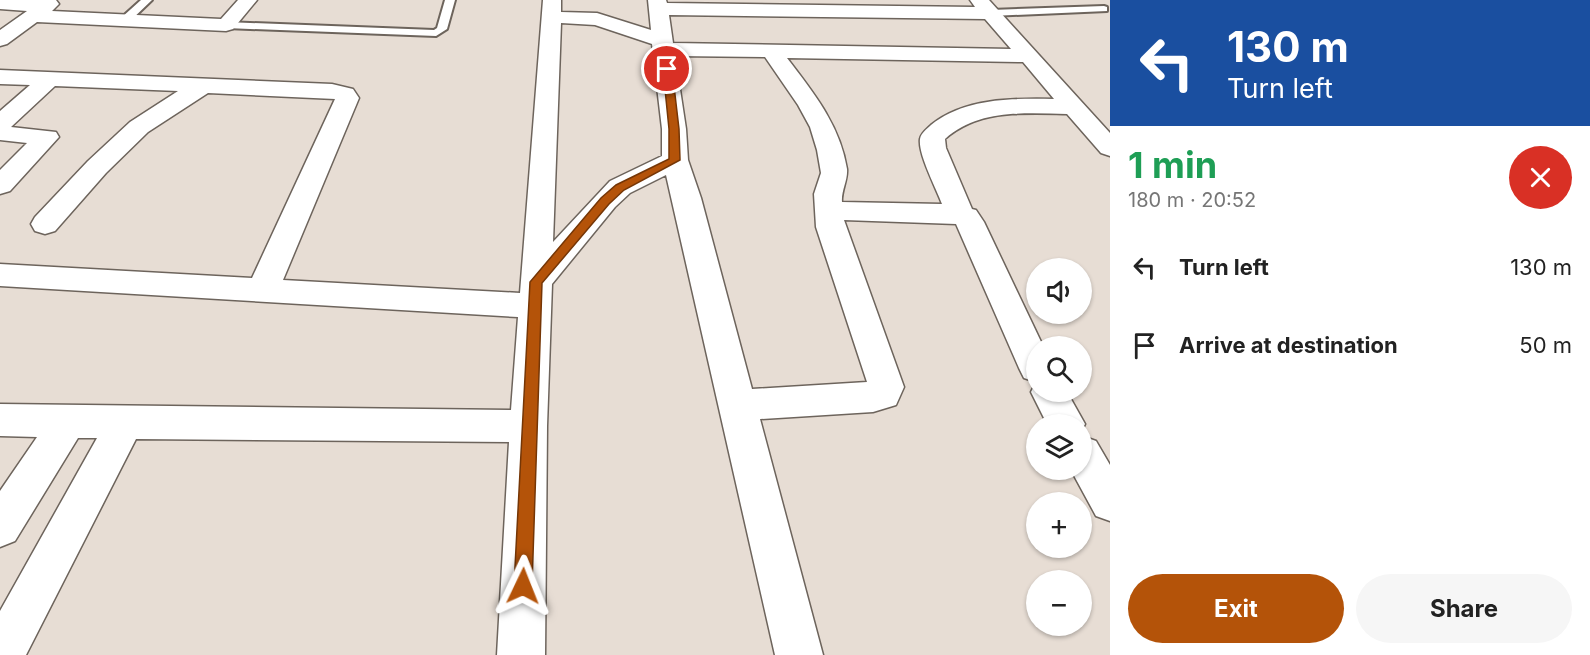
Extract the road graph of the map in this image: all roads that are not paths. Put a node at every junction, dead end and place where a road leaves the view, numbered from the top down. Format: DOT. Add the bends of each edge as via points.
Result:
graph roads {
  1 [pos="147,0"];
  2 [pos="249,0"];
  3 [pos="450,0"];
  4 [pos="1093,0"];
  5 [pos="0,3"];
  6 [pos="658,4"];
  7 [pos="44,7"];
  8 [pos="985,7"];
  9 [pos="551,9"];
  10 [pos="1107,12"];
  11 [pos="125,20"];
  12 [pos="226,25"];
  13 [pos="0,40"];
  14 [pos="664,45"];
  15 [pos="771,51"];
  16 [pos="1030,56"];
  17 [pos="0,76"];
  18 [pos="50,79"];
  19 [pos="204,85"];
  20 [pos="1075,106"];
  21 [pos="0,124"];
  22 [pos="0,133"];
  23 [pos="1110,148"];
  24 [pos="675,160"];
  25 [pos="0,185"];
  26 [pos="828,211"];
  27 [pos="960,214"];
  28 [pos="45,224"];
  29 [pos="0,275"];
  30 [pos="263,289"];
  31 [pos="535,294"];
  32 [pos="1026,346"];
  33 [pos="737,405"];
  34 [pos="0,420"];
  35 [pos="68,422"];
  36 [pos="125,423"];
  37 [pos="528,426"];
  38 [pos="1092,470"];
  39 [pos="1110,502"];
  40 [pos="0,527"];
  41 [pos="1,655"];
  42 [pos="521,655"];
  43 [pos="799,655"];
  1 -- 11 [label="lane"];
  2 -- 12 [label="street"];
  3 -- 12 [label="lane" via="442,29 436,33"];
  4 -- 10 [label="lane"];
  5 -- 7 [label="street"];
  6 -- 8 [label="street"];
  6 -- 14 [label="street"];
  7 -- 11 [label="street"];
  7 -- 13 [label="street"];
  8 -- 10 [label="lane"];
  8 -- 16 [label="street"];
  9 -- 14 [label="street" via="597,19"];
  9 -- 31 [label="street"];
  11 -- 12 [label="street"];
  14 -- 15 [label="street"];
  14 -- 24 [label="street"];
  15 -- 16 [label="street"];
  15 -- 26 [label="street" via="822,127 834,173"];
  16 -- 20 [label="street"];
  17 -- 18 [label="street"];
  18 -- 19 [label="street"];
  18 -- 21 [label="street"];
  19 -- 28 [label="street" via="132,134"];
  19 -- 30 [label="street" via="341,92 347,98"];
  20 -- 23 [label="street"];
  20 -- 27 [label="street" via="999,107 940,129 932,137 933,148"];
  22 -- 25 [label="street" via="47,137"];
  24 -- 31 [label="street" via="620,187 605,201"];
  24 -- 33 [label="street"];
  26 -- 27 [label="street"];
  26 -- 33 [label="street" via="830,227 886,387 883,394 873,398"];
  27 -- 32 [label="street" via="970,222"];
  29 -- 30 [label="street"];
  30 -- 31 [label="street"];
  31 -- 37 [label="street"];
  33 -- 43 [label="street"];
  34 -- 35 [label="street"];
  35 -- 36 [label="street"];
  35 -- 40 [label="street"];
  36 -- 37 [label="street"];
  36 -- 41 [label="street"];
  37 -- 42 [label="street"];
  38 -- 39 [label="street"];
}
